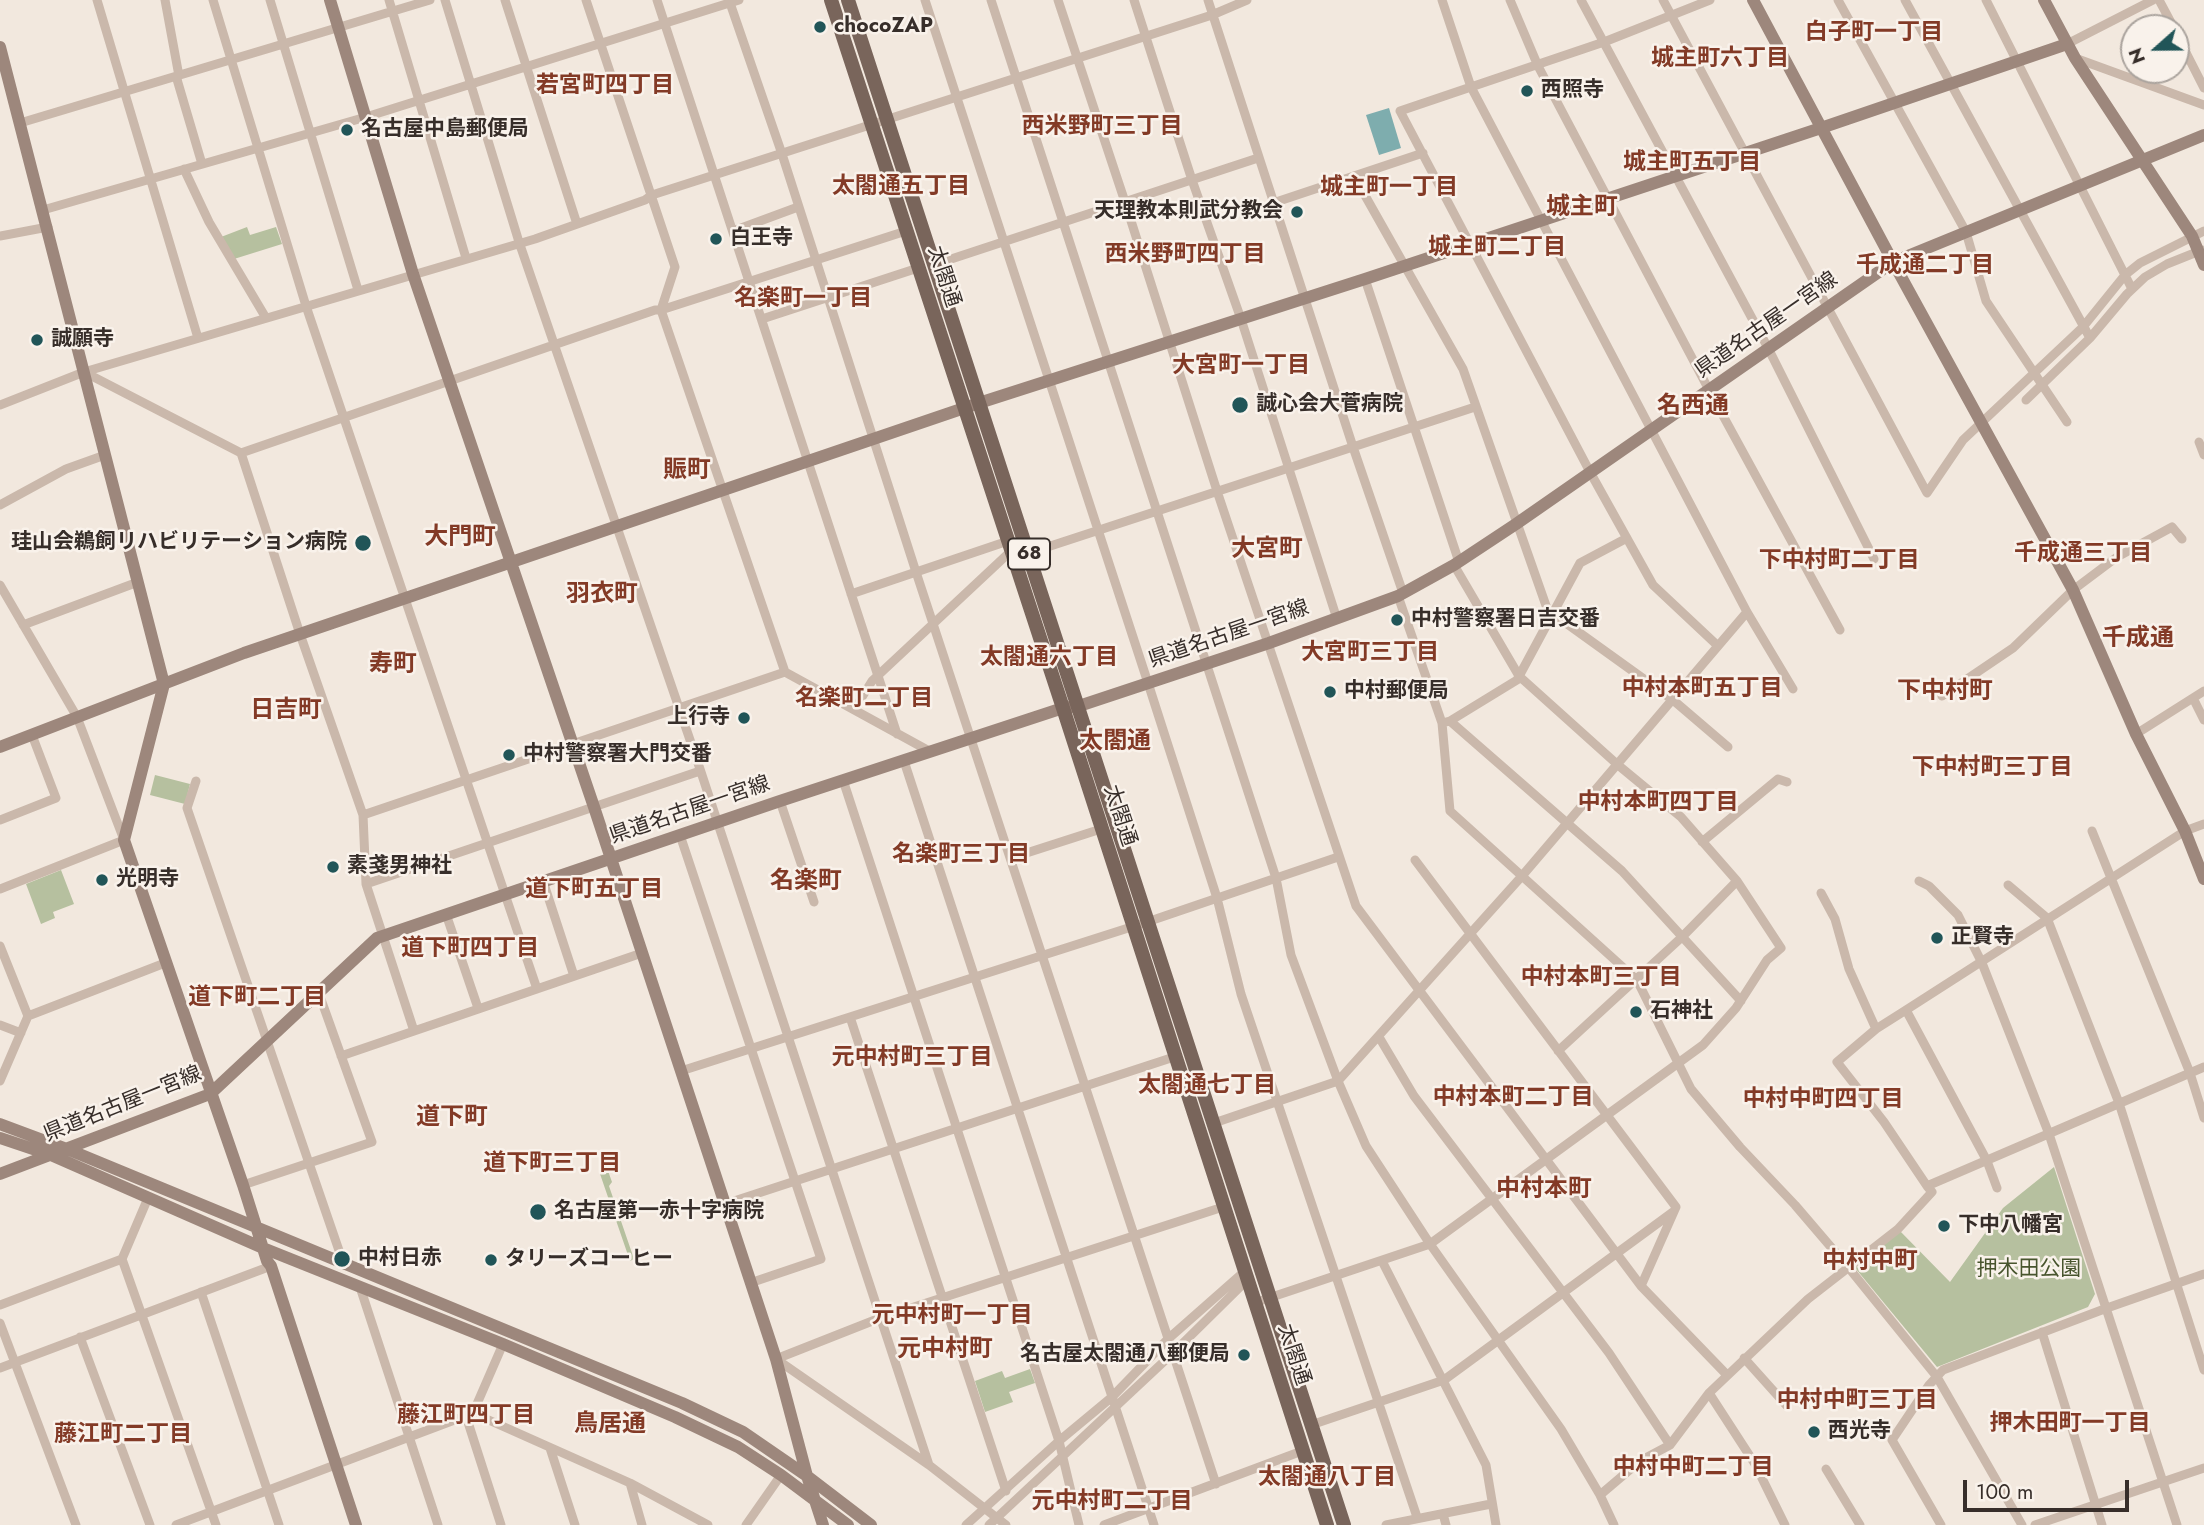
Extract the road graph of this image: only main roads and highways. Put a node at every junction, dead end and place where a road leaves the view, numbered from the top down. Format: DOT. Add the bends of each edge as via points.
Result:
graph roads {
  1 [pos="831,0"];
  2 [pos="848,0"];
  3 [pos="879,123"];
  4 [pos="1140,924"];
  5 [pos="1327,1525"];
  6 [pos="1343,1525"];
  1 -- 3 [label="main road, 太閤通 / 68"];
  2 -- 3 [label="main road, 太閤通 / 68"];
  3 -- 4 [label="main road, 太閤通 / 68" via="933,265 1079,706"];
  3 -- 4 [label="main road, 太閤通 / 68" via="918,268 1101,829"];
  4 -- 5 [label="main road, 太閤通 / 68" via="1174,1057"];
  4 -- 6 [label="main road, 太閤通 / 68" via="1213,1123"];
}
